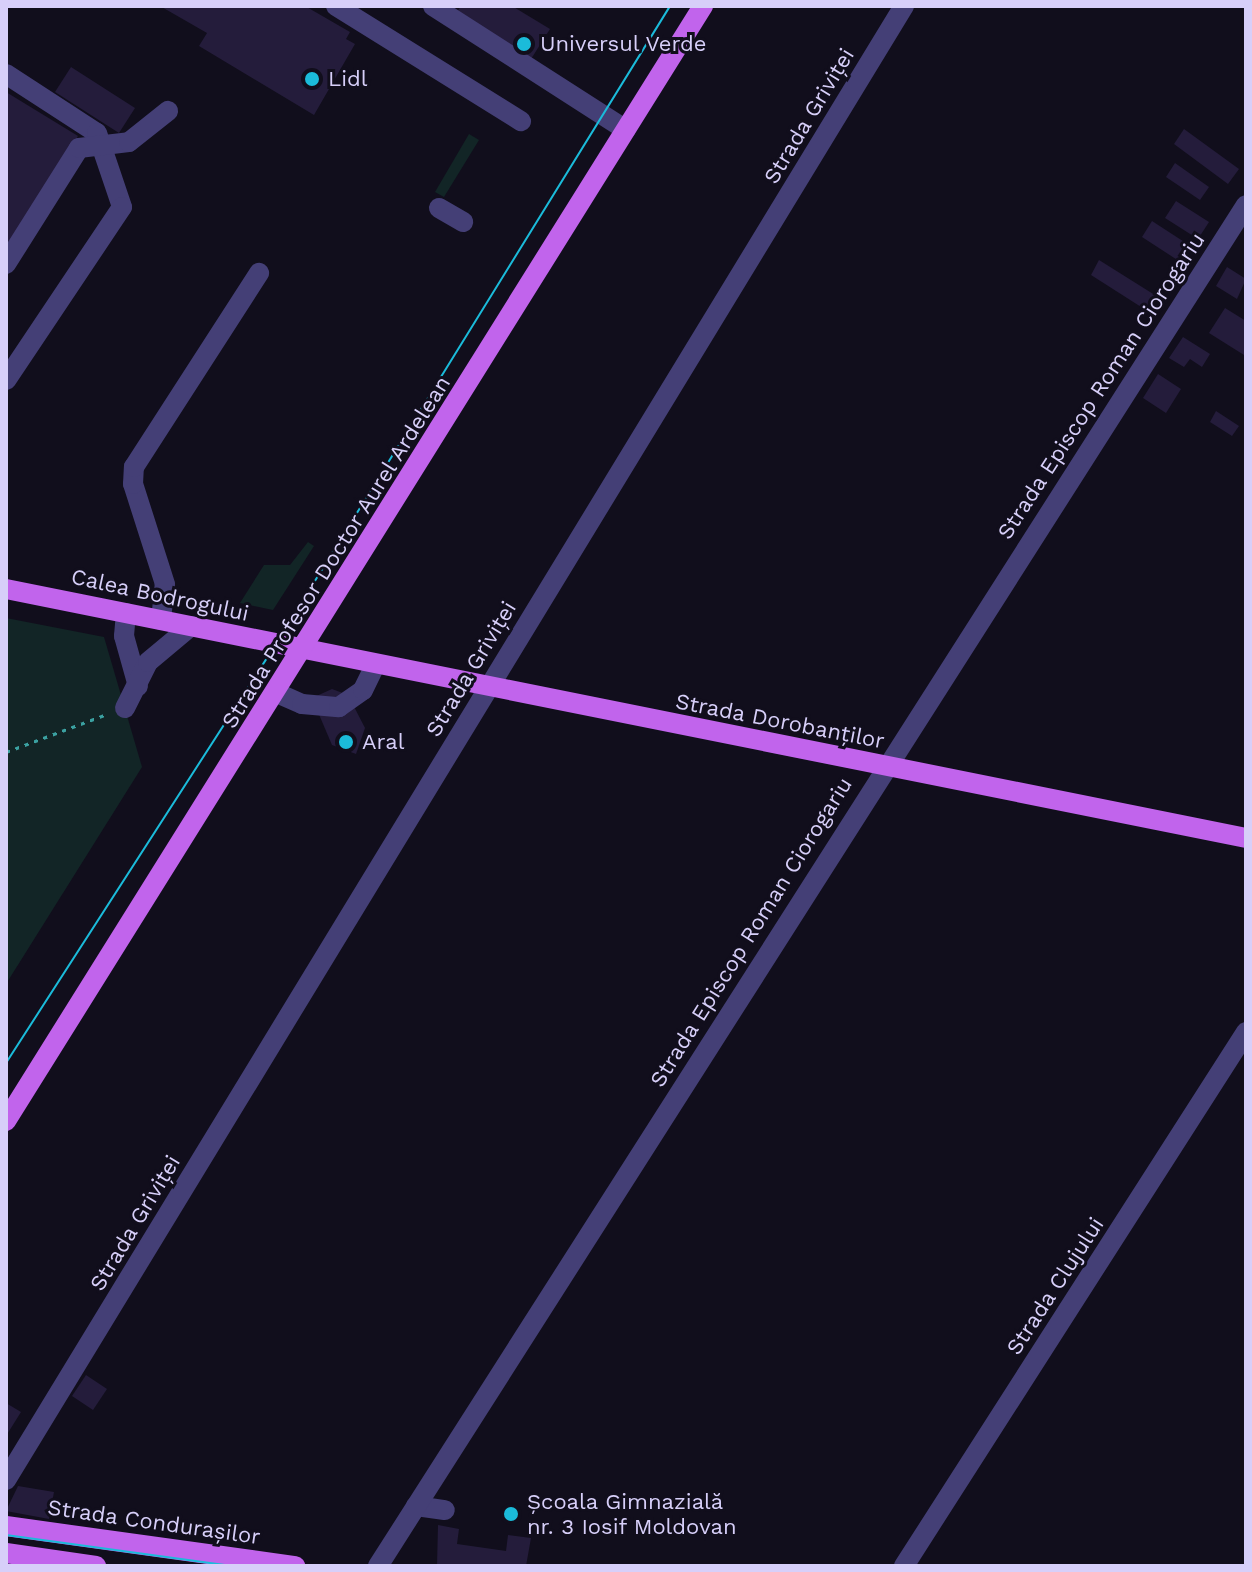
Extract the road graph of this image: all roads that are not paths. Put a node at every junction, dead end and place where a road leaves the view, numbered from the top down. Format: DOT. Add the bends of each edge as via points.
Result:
graph roads {
  1 [pos="336,6"];
  2 [pos="703,6"];
  3 [pos="904,6"];
  4 [pos="435,7"];
  5 [pos="6,74"];
  6 [pos="168,111"];
  7 [pos="521,121"];
  8 [pos="626,130"];
  9 [pos="103,146"];
  10 [pos="1246,205"];
  11 [pos="439,208"];
  12 [pos="463,222"];
  13 [pos="6,264"];
  14 [pos="259,273"];
  15 [pos="6,380"];
  16 [pos="6,589"];
  17 [pos="126,613"];
  18 [pos="161,620"];
  19 [pos="191,626"];
  20 [pos="305,650"];
  21 [pos="375,665"];
  22 [pos="138,686"];
  23 [pos="488,687"];
  24 [pos="277,693"];
  25 [pos="125,708"];
  26 [pos="884,767"];
  27 [pos="1246,838"];
  28 [pos="1246,1032"];
  29 [pos="6,1121"];
  30 [pos="6,1480"];
  31 [pos="416,1506"];
  32 [pos="445,1510"];
  33 [pos="6,1526"];
  34 [pos="6,1553"];
  35 [pos="96,1566"];
  36 [pos="295,1566"];
  37 [pos="378,1566"];
  38 [pos="904,1566"];
  1 -- 7 [label="street"];
  2 -- 8 [label="main road, Strada Profesor Doctor Aurel Ardelean"];
  3 -- 23 [label="street, Strada Griviței"];
  4 -- 8 [label="street"];
  5 -- 9 [label="street" via="83,121"];
  6 -- 9 [label="street" via="143,134"];
  8 -- 20 [label="main road, Strada Profesor Doctor Aurel Ardelean"];
  9 -- 13 [label="street" via="74,153"];
  9 -- 15 [label="street" via="122,207"];
  10 -- 26 [label="street, Strada Episcop Roman Ciorogariu"];
  11 -- 12 [label="street"];
  14 -- 18 [label="street" via="134,467 133,484 165,584"];
  16 -- 17 [label="main road, Calea Bodrogului"];
  17 -- 18 [label="main road, Calea Bodrogului"];
  17 -- 22 [label="street" via="126,645"];
  18 -- 19 [label="main road, Calea Bodrogului"];
  19 -- 20 [label="main road, Calea Bodrogului"];
  19 -- 22 [label="street" via="153,656"];
  20 -- 21 [label="main road, Strada Dorobanților"];
  20 -- 24 [label="main road, Strada Profesor Doctor Aurel Ardelean"];
  21 -- 23 [label="main road, Strada Dorobanților"];
  21 -- 24 [label="street" via="363,690 339,707 302,704"];
  22 -- 25 [label="street"];
  23 -- 26 [label="main road, Strada Dorobanților"];
  23 -- 30 [label="street, Strada Griviței"];
  24 -- 29 [label="main road, Strada Profesor Doctor Aurel Ardelean"];
  26 -- 27 [label="main road, Strada Dorobanților"];
  26 -- 31 [label="street, Strada Episcop Roman Ciorogariu"];
  28 -- 38 [label="street, Strada Clujului"];
  31 -- 32 [label="street"];
  31 -- 37 [label="street, Strada Episcop Roman Ciorogariu"];
  33 -- 36 [label="main road, Strada Condurașilor"];
  34 -- 35 [label="main road"];
}
